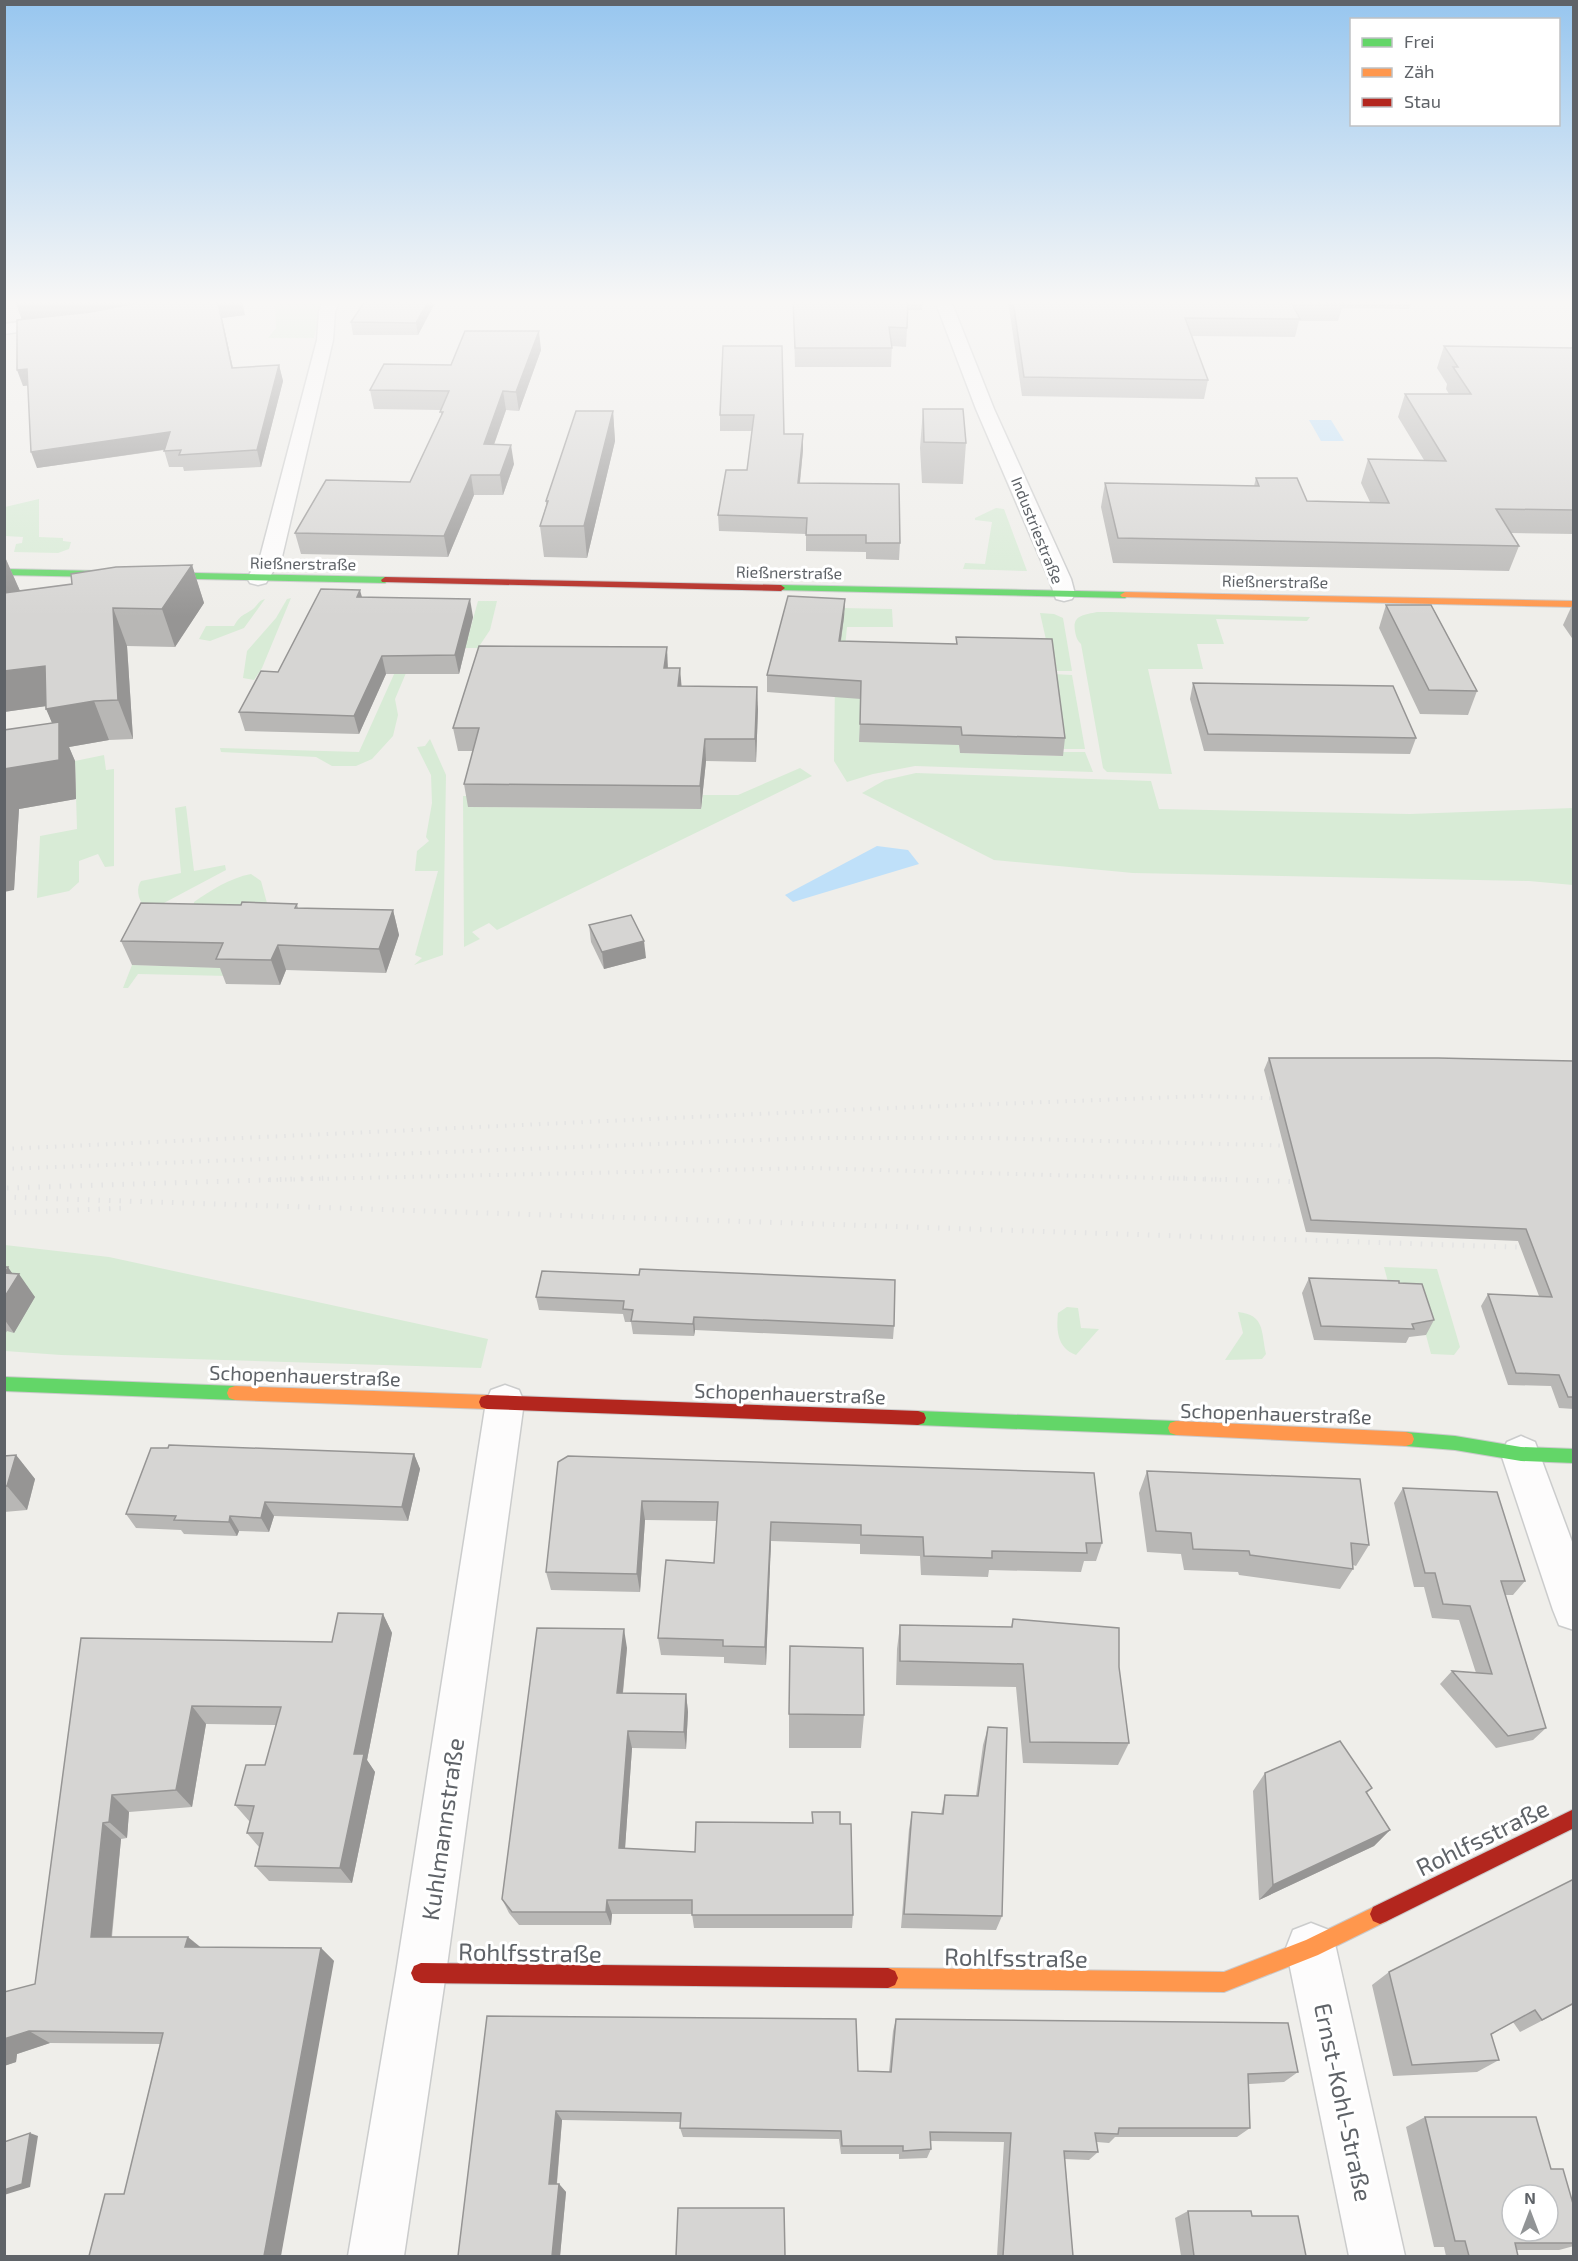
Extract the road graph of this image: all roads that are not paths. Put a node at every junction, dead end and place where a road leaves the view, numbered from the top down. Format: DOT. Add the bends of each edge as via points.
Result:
graph roads {
  1 [pos="308,407"];
  2 [pos="984,407"];
  3 [pos="4,572"];
  4 [pos="258,578"];
  5 [pos="1064,594"];
  6 [pos="1574,604"];
  7 [pos="4,1384"];
  8 [pos="505,1402"];
  9 [pos="1521,1454"];
  10 [pos="1574,1456"];
  11 [pos="1574,1610"];
  12 [pos="1574,1818"];
  13 [pos="1311,1948"];
  14 [pos="421,1973"];
  15 [pos="376,2256"];
  16 [pos="1377,2256"];
  1 -- 4 [label="street" via="271,557"];
  2 -- 5 [label="street, Industriestraße"];
  3 -- 4 [label="street, Rießnerstraße"];
  4 -- 5 [label="street, Rießnerstraße"];
  5 -- 6 [label="street, Rießnerstraße"];
  7 -- 8 [label="street, Schopenhauerstraße"];
  8 -- 9 [label="street, Schopenhauerstraße" via="1364,1435"];
  8 -- 14 [label="street, Kuhlmannstraße"];
  9 -- 10 [label="street, Schopenhauerstraße"];
  9 -- 11 [label="street"];
  12 -- 13 [label="street, Rohlfsstraße"];
  13 -- 14 [label="street, Rohlfsstraße" via="1224,1982"];
  13 -- 16 [label="street, Ernst-Kohl-Straße"];
  14 -- 15 [label="street, Kuhlmannstraße"];
}
